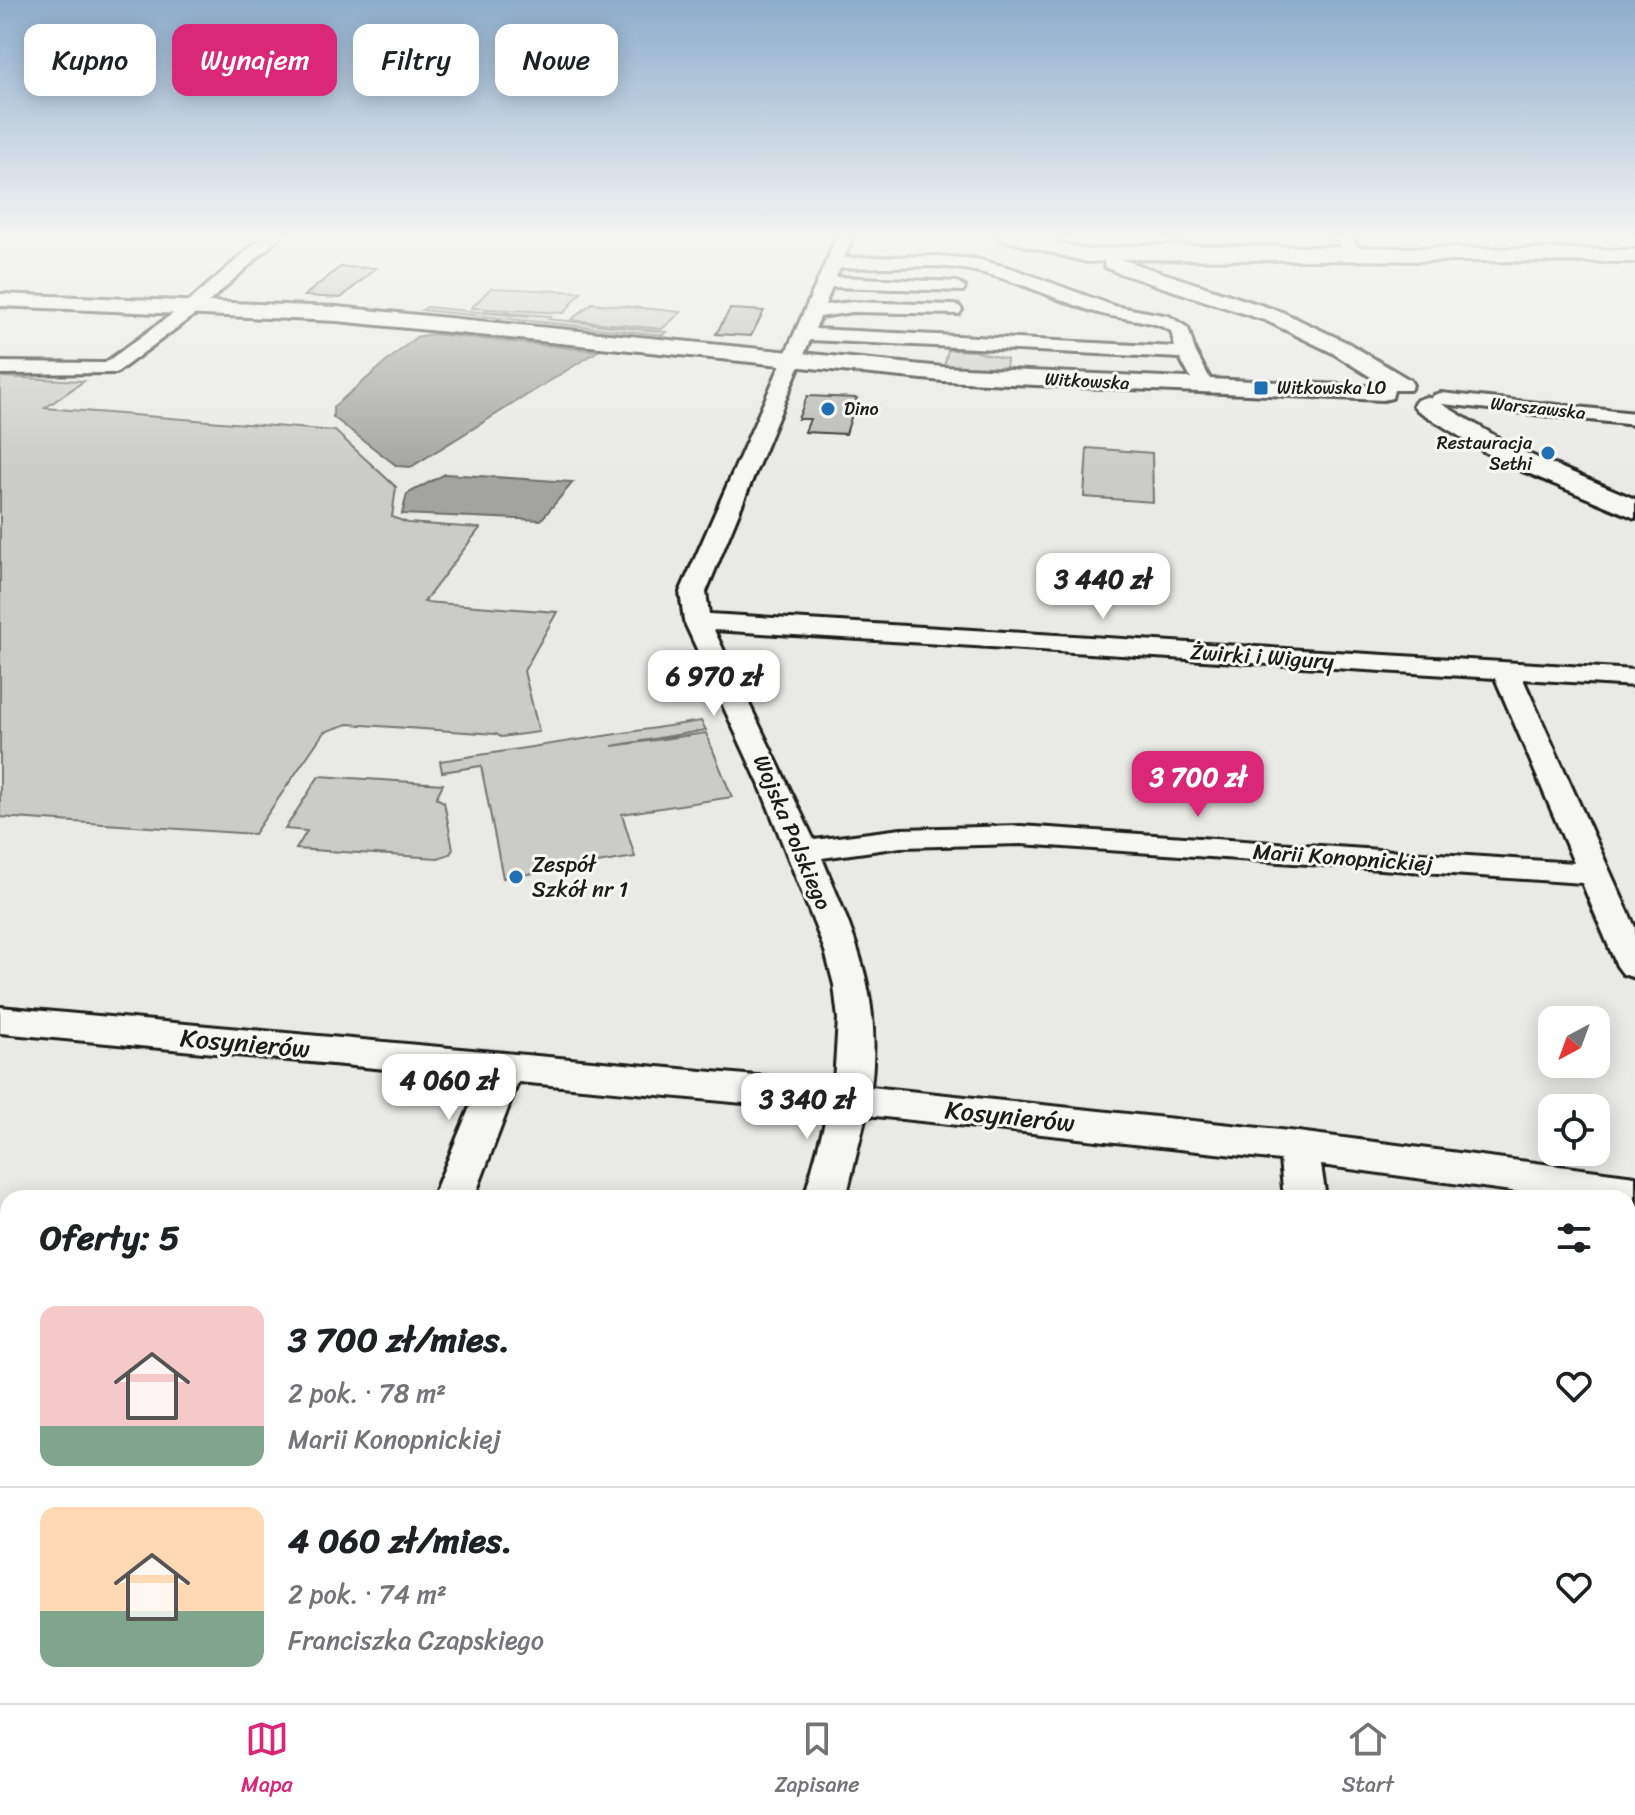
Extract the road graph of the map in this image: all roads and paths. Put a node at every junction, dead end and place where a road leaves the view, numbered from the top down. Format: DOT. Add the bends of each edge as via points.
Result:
graph roads {
  1 [pos="183,314"];
  2 [pos="330,314"];
  3 [pos="814,314"];
  4 [pos="1130,314"];
  5 [pos="1269,314"];
  6 [pos="798,347"];
  7 [pos="1186,353"];
  8 [pos="0,368"];
  9 [pos="1204,386"];
  10 [pos="1392,389"];
  11 [pos="1434,402"];
  12 [pos="1635,419"];
  13 [pos="1635,509"];
  14 [pos="697,621"];
  15 [pos="1506,671"];
  16 [pos="1635,678"];
  17 [pos="803,851"];
  18 [pos="1595,874"];
  19 [pos="1622,910"];
  20 [pos="1635,966"];
  21 [pos="0,1020"];
  22 [pos="505,1067"];
  23 [pos="850,1099"];
  24 [pos="1298,1147"];
  25 [pos="456,1190"];
  26 [pos="827,1190"];
  27 [pos="1304,1190"];
  28 [pos="1620,1190"];
  1 -- 8 [label="street" via="104,371"];
  2 -- 6 [label="street, Witkowska"];
  3 -- 6 [label="street, Wojska Polskiego"];
  4 -- 7 [label="street" via="1171,323 1183,336"];
  5 -- 10 [label="street" via="1349,353"];
  6 -- 7 [label="street"];
  6 -- 9 [label="street, Witkowska" via="943,374"];
  6 -- 14 [label="street, Wojska Polskiego" via="693,592"];
  7 -- 9 [label="street"];
  9 -- 10 [label="street, Witkowska"];
  10 -- 11 [label="street" via="1398,403"];
  11 -- 12 [label="street, Warszawska"];
  11 -- 13 [label="street" via="1510,456"];
  14 -- 15 [label="street, Żwirki i Wigury"];
  14 -- 17 [label="street, Wojska Polskiego"];
  15 -- 16 [label="street, Żwirki i Wigury"];
  15 -- 18 [label="street"];
  17 -- 18 [label="street, Marii Konopnickiej" via="901,838 1021,835"];
  17 -- 23 [label="street, Wojska Polskiego" via="853,986 857,1047"];
  18 -- 19 [label="street"];
  19 -- 20 [label="street"];
  21 -- 22 [label="street, Kosynierów"];
  22 -- 23 [label="street, Kosynierów"];
  22 -- 25 [label="street"];
  23 -- 24 [label="street, Kosynierów"];
  23 -- 26 [label="street, Wojska Polskiego"];
  24 -- 27 [label="street"];
  24 -- 28 [label="street, Kosynierów"];
}
